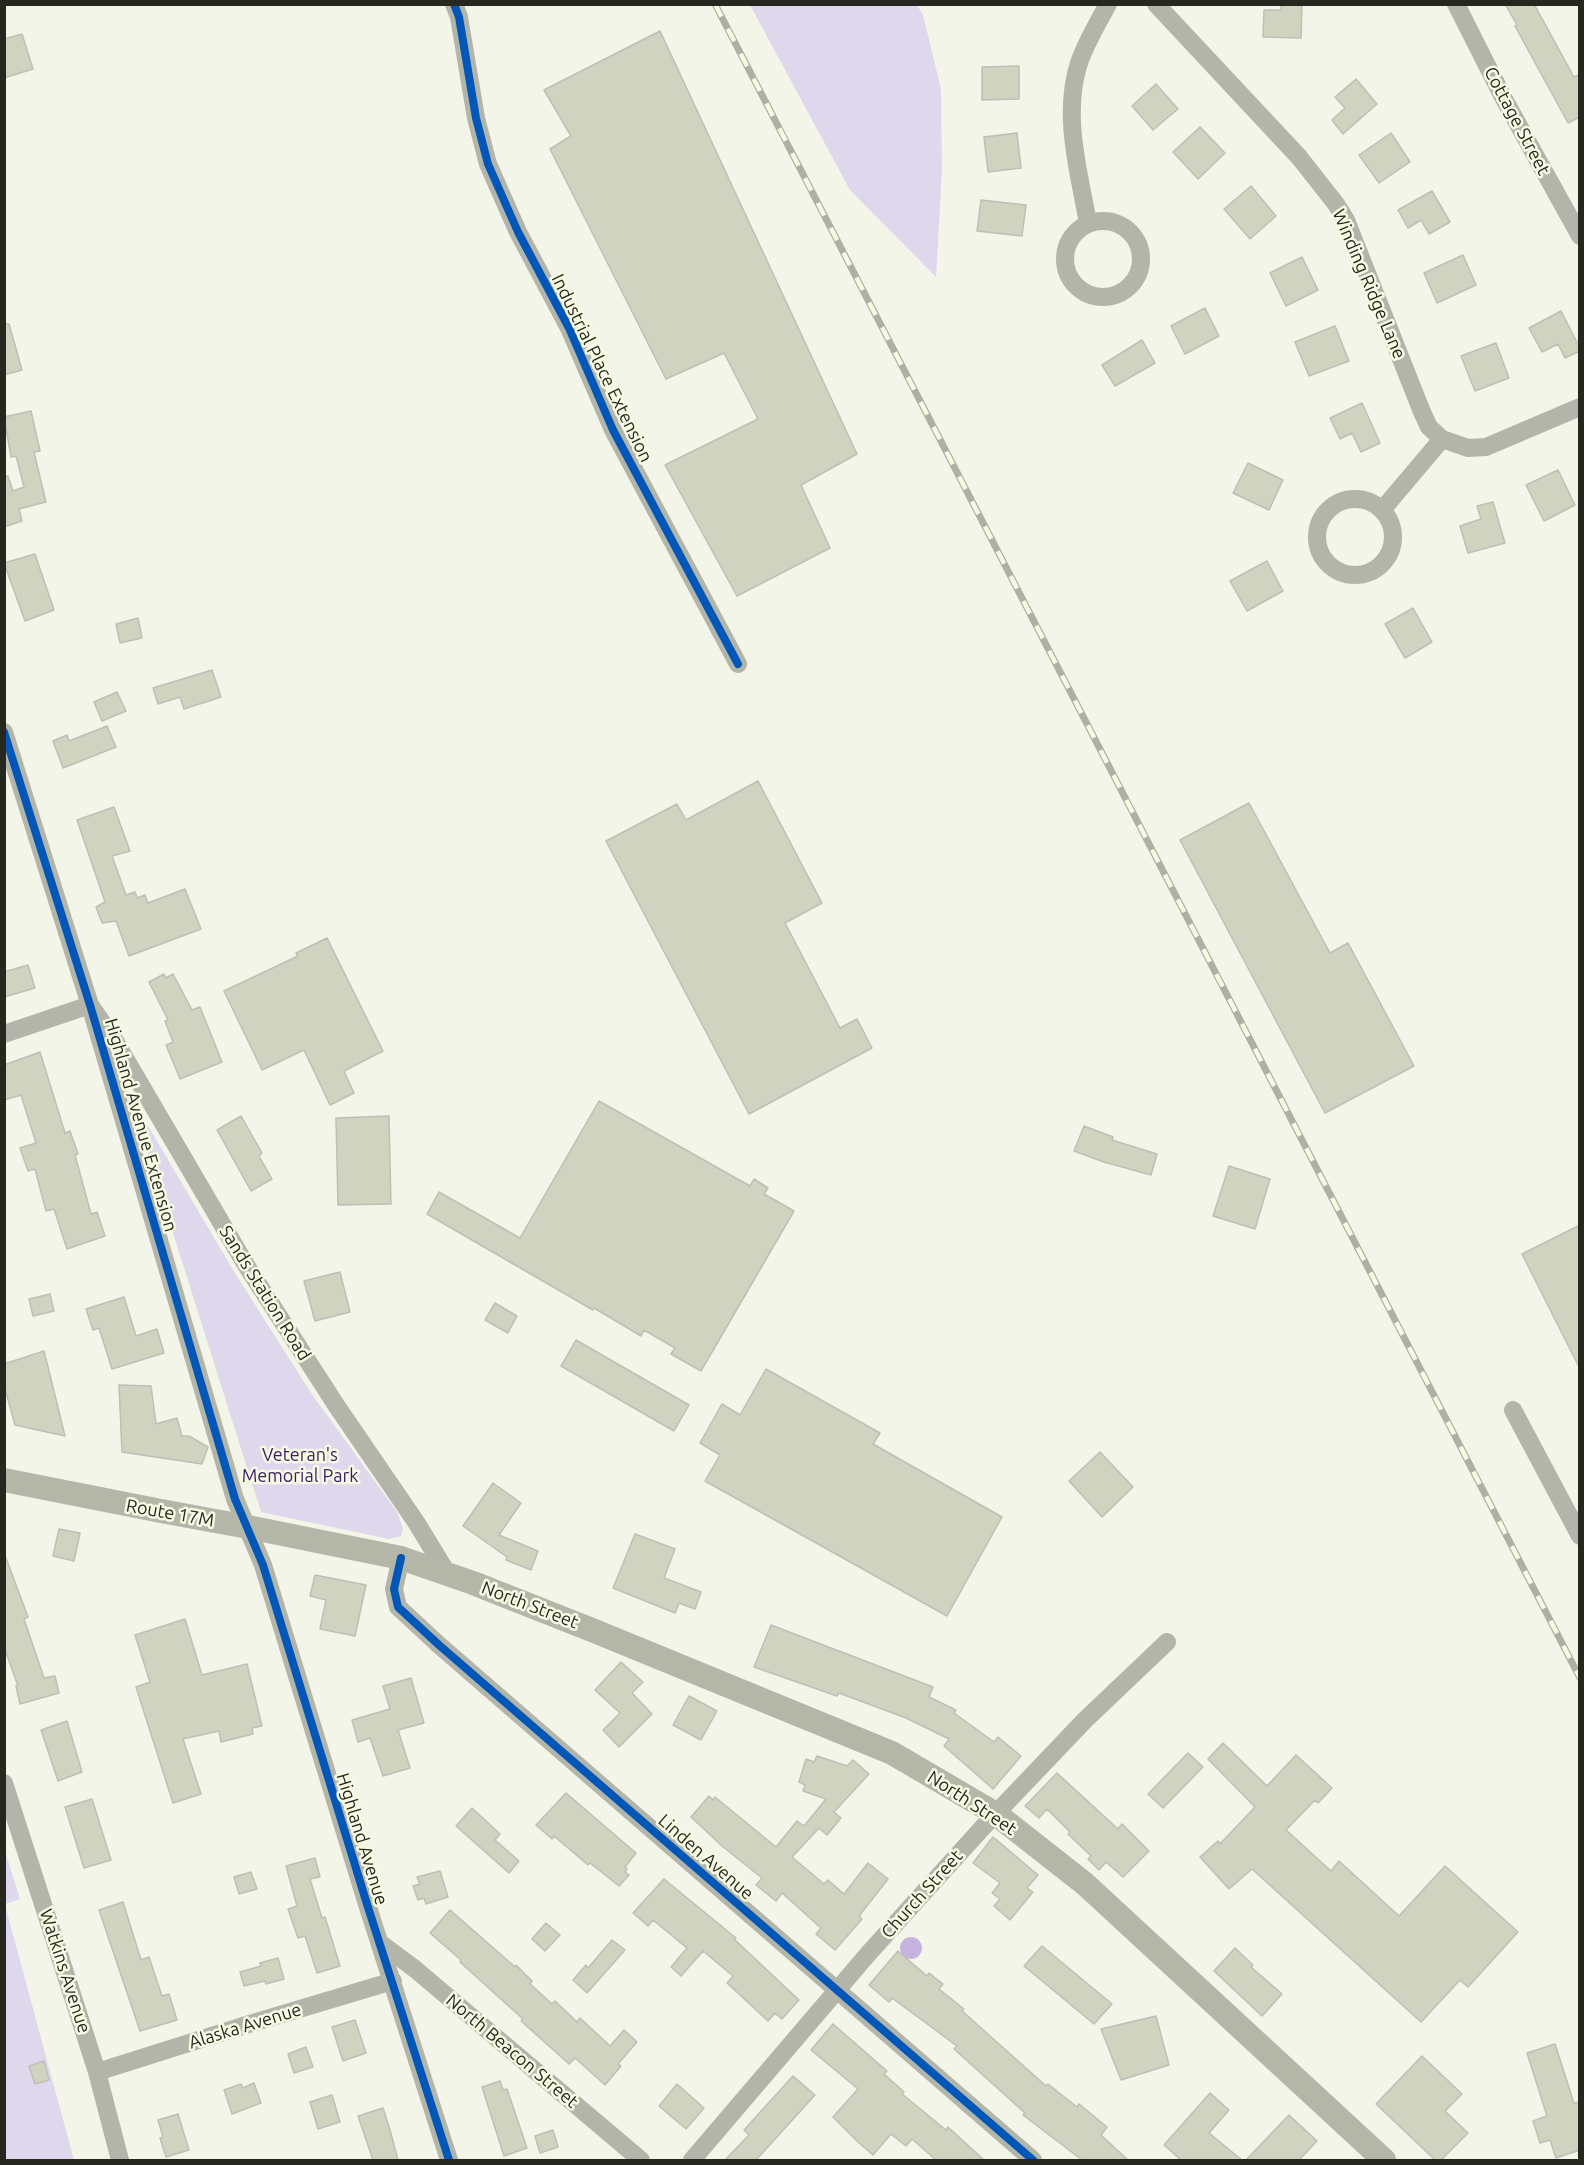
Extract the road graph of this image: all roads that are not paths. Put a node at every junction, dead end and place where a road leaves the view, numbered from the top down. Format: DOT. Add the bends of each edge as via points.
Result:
graph roads {
  1 [pos="454,4"];
  2 [pos="1108,4"];
  3 [pos="1156,4"];
  4 [pos="1456,4"];
  5 [pos="1088,224"];
  6 [pos="1580,236"];
  7 [pos="1580,407"];
  8 [pos="1442,439"];
  9 [pos="1382,510"];
  10 [pos="738,664"];
  11 [pos="4,732"];
  12 [pos="90,1005"];
  13 [pos="4,1034"];
  14 [pos="1513,1410"];
  15 [pos="4,1480"];
  16 [pos="248,1527"];
  17 [pos="1580,1536"];
  18 [pos="400,1558"];
  19 [pos="449,1576"];
  20 [pos="474,1584"];
  21 [pos="1167,1641"];
  22 [pos="4,1783"];
  23 [pos="996,1814"];
  24 [pos="380,1943"];
  25 [pos="393,1981"];
  26 [pos="837,1992"];
  27 [pos="97,2072"];
  28 [pos="120,2160"];
  29 [pos="449,2160"];
  30 [pos="641,2160"];
  31 [pos="692,2160"];
  32 [pos="1033,2160"];
  33 [pos="1384,2160"];
  1 -- 10 [label="street, Industrial Place Extension" via="488,164 518,232 569,328 613,430"];
  2 -- 5 [label="street" via="1079,63 1072,98 1073,131"];
  3 -- 8 [label="street, Winding Ridge Lane" via="1299,157 1336,204 1346,220 1422,412 1429,427"];
  4 -- 6 [label="street, Cottage Street"];
  5 -- 5 [label="street" via="1101,220 1115,222 1135,238 1141,250 1137,277 1118,295 1107,298 1083,293 1067,275 1065,250 1070,239"];
  7 -- 8 [label="street" via="1486,447 1468,448"];
  8 -- 9 [label="street"];
  9 -- 9 [label="street" via="1393,538 1389,556 1381,566 1370,573 1352,576 1334,570 1324,561 1317,544 1318,525 1324,513 1346,500 1359,499"];
  11 -- 12 [label="street, Highland Avenue Extension"];
  12 -- 13 [label="street"];
  12 -- 16 [label="street, Highland Avenue Extension" via="235,1499"];
  12 -- 19 [label="street, Sands Station Road" via="246,1265"];
  14 -- 17 [label="street"];
  15 -- 16 [label="main road, Route 17M"];
  16 -- 18 [label="main road, Route 17M"];
  16 -- 24 [label="street, Highland Avenue"];
  18 -- 19 [label="main road, Route 17M"];
  18 -- 26 [label="street, Linden Avenue" via="394,1589 398,1607"];
  19 -- 20 [label="main road, Route 17M"];
  20 -- 23 [label="main road, North Street" via="892,1753"];
  21 -- 23 [label="street, Church Street"];
  22 -- 27 [label="street, Watkins Avenue"];
  23 -- 26 [label="street, Church Street"];
  23 -- 33 [label="main road, North Street" via="1085,1884"];
  24 -- 25 [label="street, Highland Avenue"];
  24 -- 30 [label="street, North Beacon Street"];
  25 -- 27 [label="street, Alaska Avenue"];
  25 -- 29 [label="street, Highland Avenue"];
  26 -- 31 [label="street, Church Street"];
  26 -- 32 [label="street, Linden Avenue"];
  27 -- 28 [label="street, Watkins Avenue"];
}
